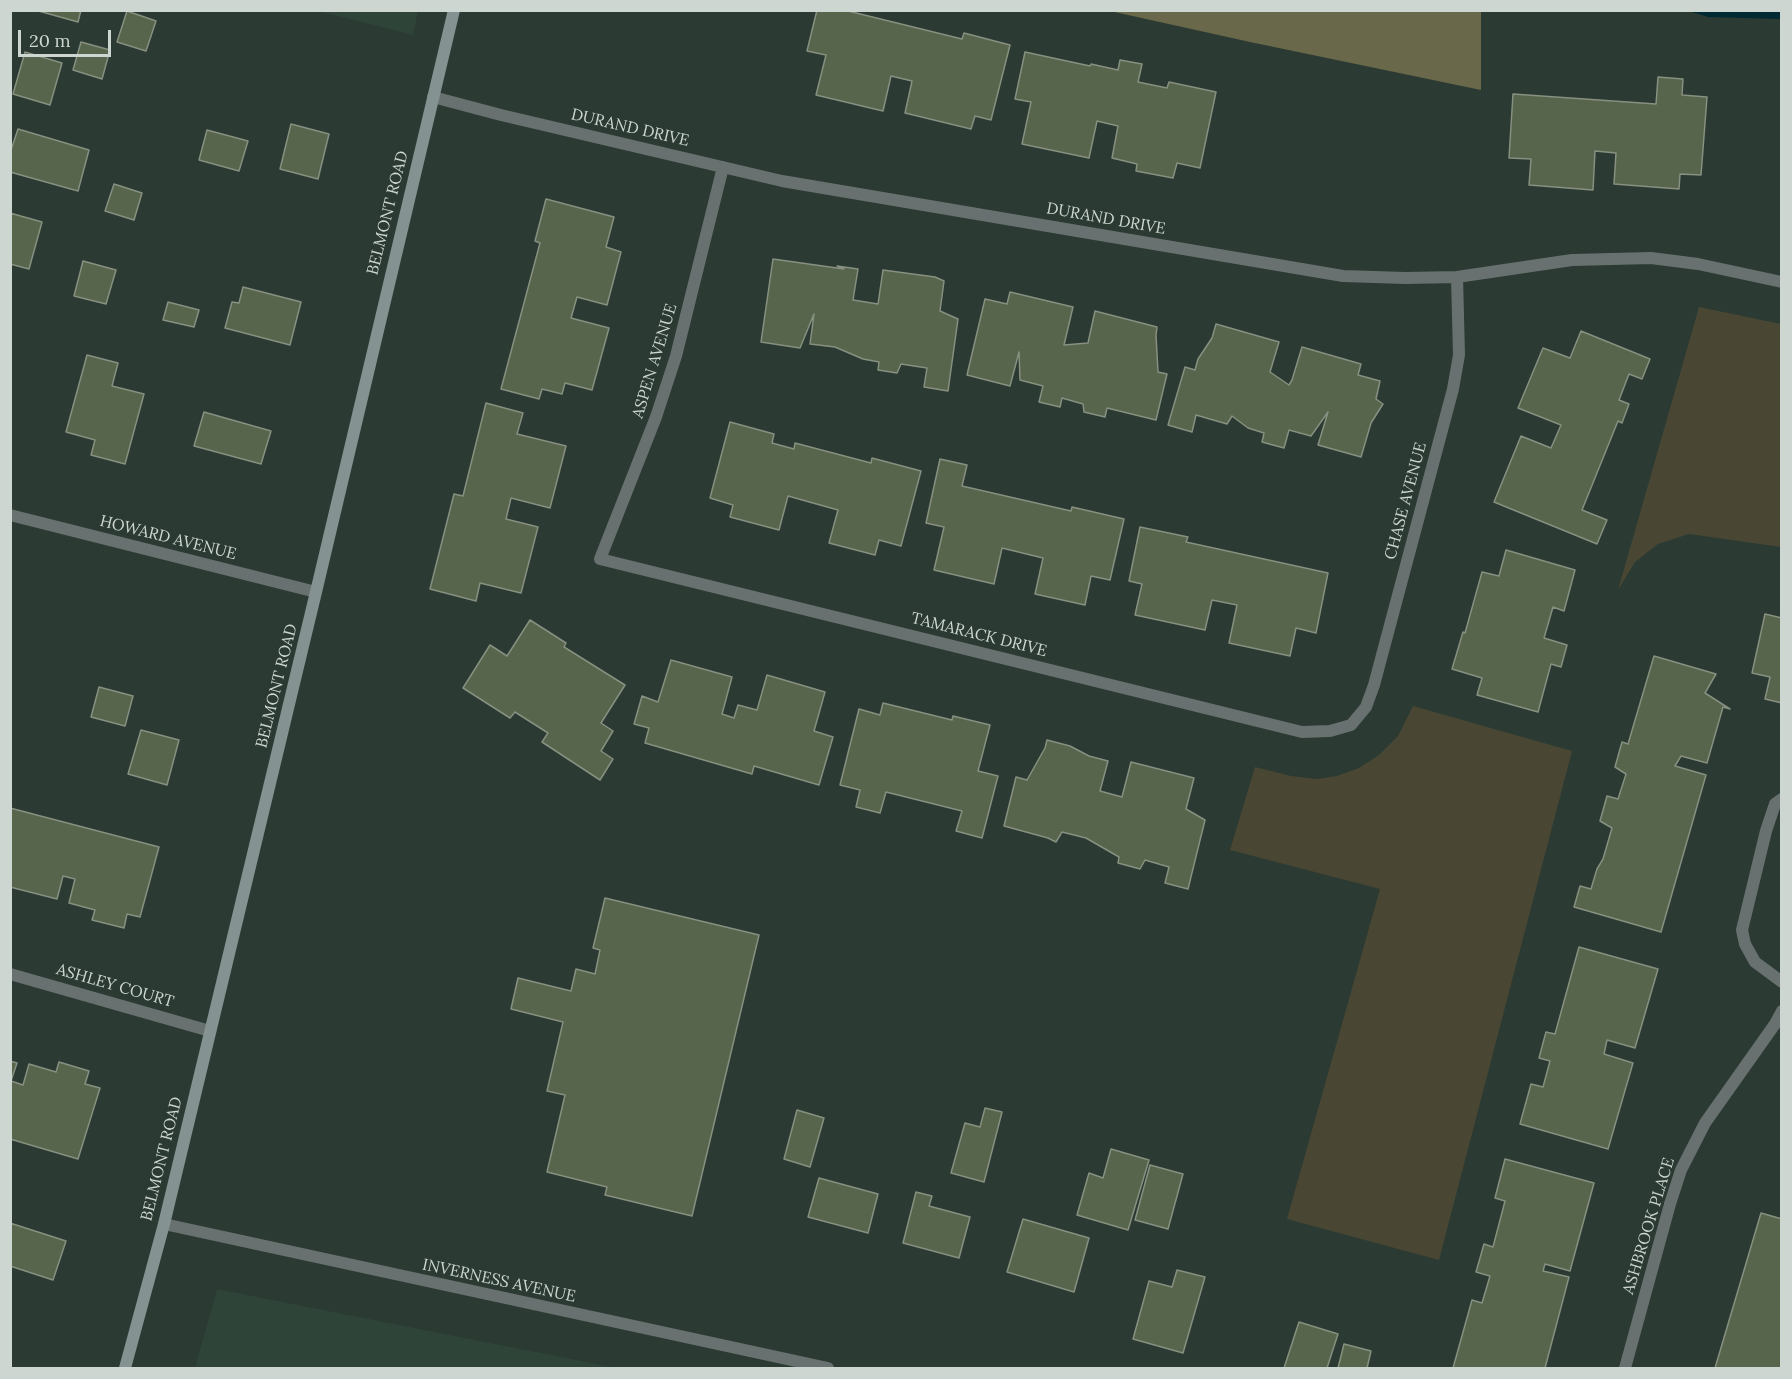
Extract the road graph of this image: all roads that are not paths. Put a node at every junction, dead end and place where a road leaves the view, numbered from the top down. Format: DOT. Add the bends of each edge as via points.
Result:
graph roads {
  1 [pos="454,10"];
  2 [pos="433,97"];
  3 [pos="723,167"];
  4 [pos="1457,277"];
  5 [pos="1782,282"];
  6 [pos="10,515"];
  7 [pos="600,559"];
  8 [pos="316,592"];
  9 [pos="1351,725"];
  10 [pos="1782,799"];
  11 [pos="10,974"];
  12 [pos="1782,982"];
  13 [pos="1782,1011"];
  14 [pos="210,1031"];
  15 [pos="164,1224"];
  16 [pos="125,1368"];
  17 [pos="828,1368"];
  18 [pos="1625,1368"];
  1 -- 2 [label="main road, BELMONT ROAD"];
  2 -- 3 [label="street, DURAND DRIVE"];
  2 -- 8 [label="main road, BELMONT ROAD"];
  3 -- 4 [label="street, DURAND DRIVE" via="782,181 1343,276"];
  3 -- 7 [label="street, ASPEN AVENUE" via="676,356"];
  4 -- 5 [label="street, DURAND DRIVE" via="1572,260 1651,258"];
  4 -- 9 [label="street, CHASE AVENUE" via="1459,355 1453,389 1374,685 1366,707"];
  6 -- 8 [label="street, HOWARD AVENUE"];
  7 -- 9 [label="street, TAMARACK DRIVE" via="1302,732"];
  8 -- 14 [label="main road, BELMONT ROAD"];
  10 -- 12 [label="street" via="1775,804 1766,831 1742,930 1755,962"];
  11 -- 14 [label="street, ASHLEY COURT"];
  13 -- 18 [label="street, ASHBROOK PLACE" via="1705,1123 1681,1170"];
  14 -- 15 [label="main road, BELMONT ROAD"];
  15 -- 16 [label="main road, BELMONT ROAD"];
  15 -- 17 [label="street, INVERNESS AVENUE"];
}
